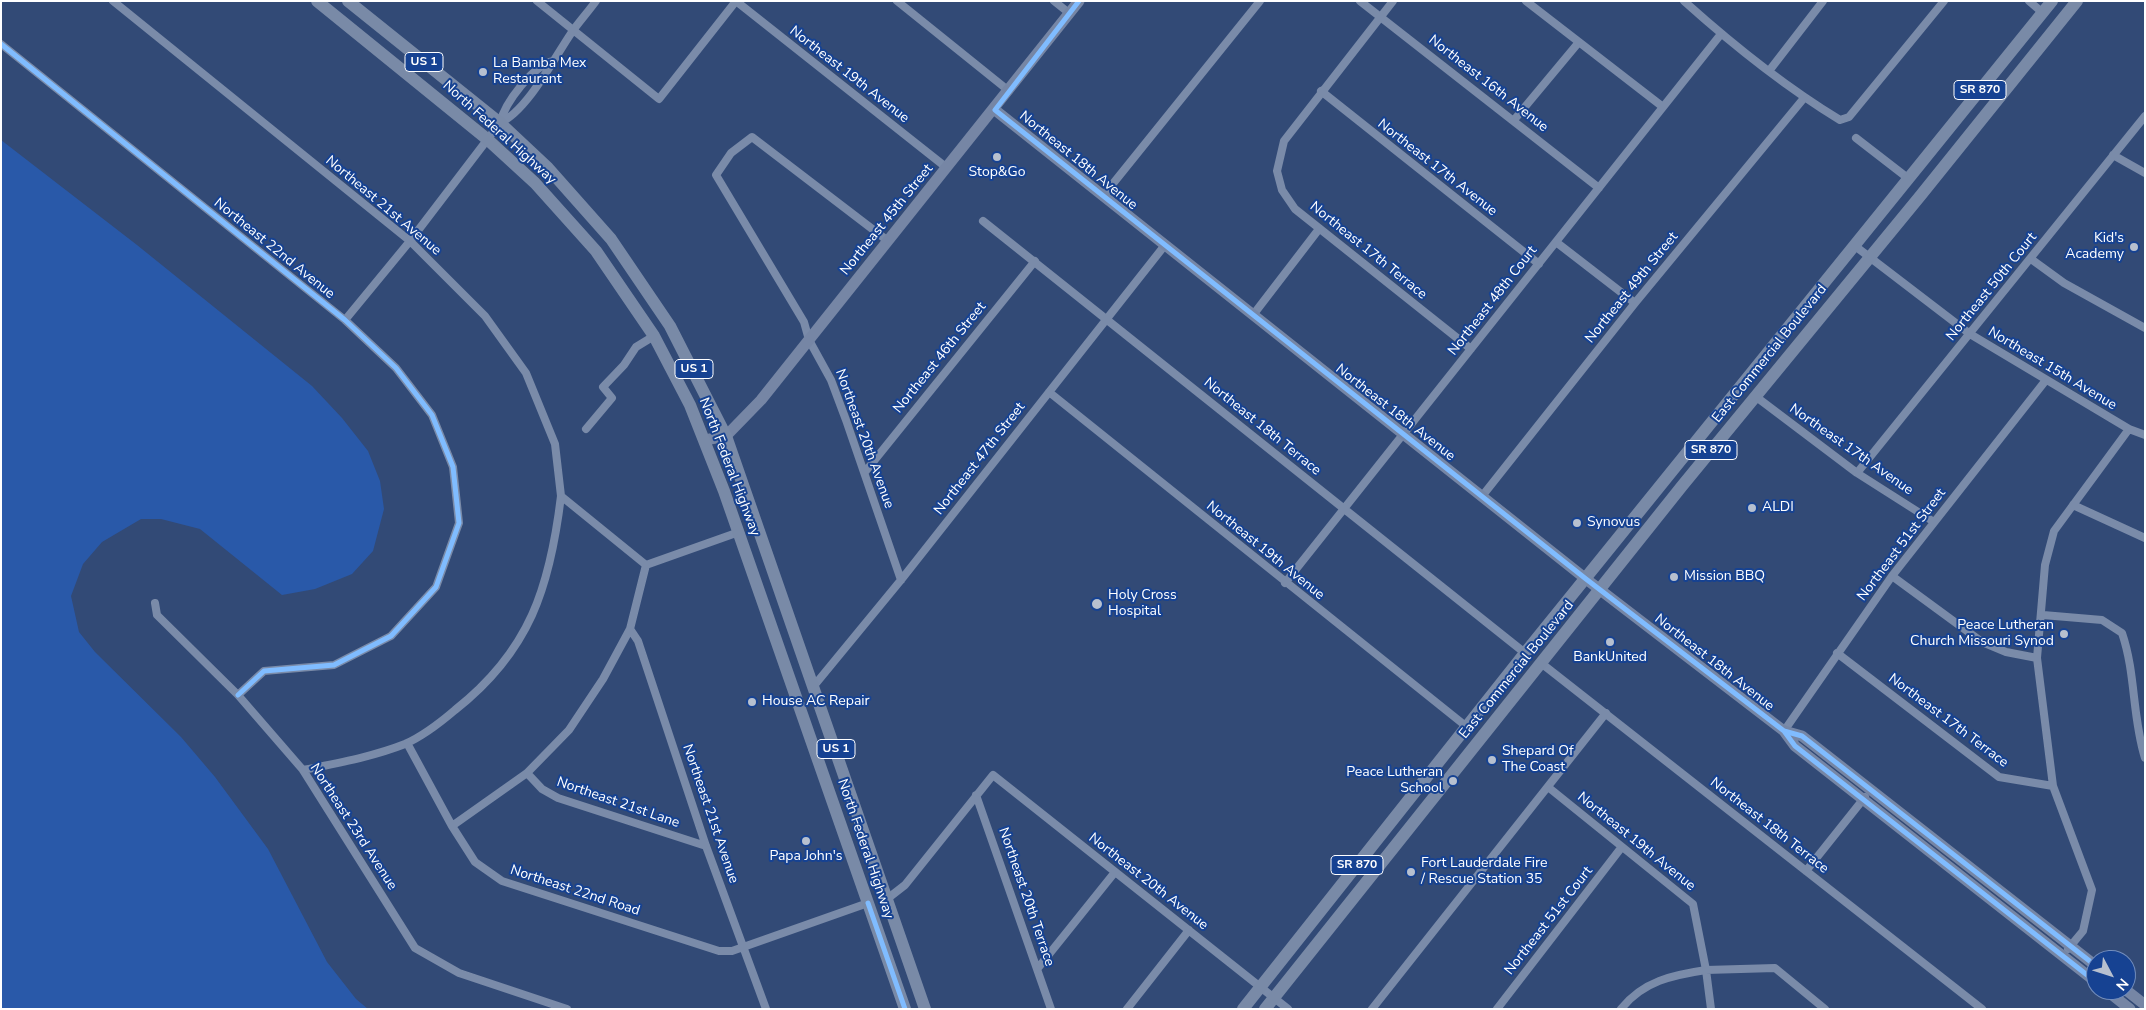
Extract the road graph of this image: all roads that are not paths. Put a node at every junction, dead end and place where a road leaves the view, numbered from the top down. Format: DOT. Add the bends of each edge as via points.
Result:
graph roads {
  1 [pos="113,1"];
  2 [pos="317,1"];
  3 [pos="348,1"];
  4 [pos="537,1"];
  5 [pos="596,1"];
  6 [pos="736,1"];
  7 [pos="898,1"];
  8 [pos="1054,1"];
  9 [pos="1079,1"];
  10 [pos="1260,1"];
  11 [pos="1360,1"];
  12 [pos="1393,1"];
  13 [pos="1526,1"];
  14 [pos="1684,1"];
  15 [pos="1823,1"];
  16 [pos="1944,1"];
  17 [pos="2029,1"];
  18 [pos="2052,1"];
  19 [pos="2059,1"];
  20 [pos="2077,1"];
  21 [pos="1069,13"];
  22 [pos="2043,13"];
  23 [pos="1381,17"];
  24 [pos="2063,18"];
  25 [pos="573,31"];
  26 [pos="386,32"];
  27 [pos="1721,34"];
  28 [pos="360,36"];
  29 [pos="1579,42"];
  30 [pos="2044,42"];
  31 [pos="1,44"];
  32 [pos="1769,71"];
  33 [pos="1009,90"];
  34 [pos="1321,92"];
  35 [pos="1804,98"];
  36 [pos="1663,107"];
  37 [pos="995,110"];
  38 [pos="2145,116"];
  39 [pos="1514,120"];
  40 [pos="500,123"];
  41 [pos="1856,138"];
  42 [pos="487,139"];
  43 [pos="2113,156"];
  44 [pos="947,168"];
  45 [pos="2145,173"];
  46 [pos="1909,179"];
  47 [pos="1599,188"];
  48 [pos="1103,196"];
  49 [pos="984,221"];
  50 [pos="1319,229"];
  51 [pos="410,241"];
  52 [pos="888,241"];
  53 [pos="1556,242"];
  54 [pos="1165,245"];
  55 [pos="1855,246"];
  56 [pos="1869,257"];
  57 [pos="2031,259"];
  58 [pos="627,260"];
  59 [pos="1035,260"];
  60 [pos="1539,264"];
  61 [pos="612,272"];
  62 [pos="1636,303"];
  63 [pos="1253,315"];
  64 [pos="1106,318"];
  65 [pos="345,320"];
  66 [pos="2145,328"];
  67 [pos="1970,334"];
  68 [pos="654,336"];
  69 [pos="809,340"];
  70 [pos="1471,349"];
  71 [pos="2046,380"];
  72 [pos="1049,392"];
  73 [pos="1755,396"];
  74 [pos="2129,429"];
  75 [pos="586,430"];
  76 [pos="1404,434"];
  77 [pos="2145,435"];
  78 [pos="726,436"];
  79 [pos="705,440"];
  80 [pos="865,472"];
  81 [pos="1857,474"];
  82 [pos="1482,495"];
  83 [pos="561,496"];
  84 [pos="2073,505"];
  85 [pos="1344,509"];
  86 [pos="1934,522"];
  87 [pos="738,532"];
  88 [pos="2145,538"];
  89 [pos="765,549"];
  90 [pos="646,565"];
  91 [pos="1892,576"];
  92 [pos="1586,579"];
  93 [pos="901,580"];
  94 [pos="1285,583"];
  95 [pos="1600,589"];
  96 [pos="155,603"];
  97 [pos="2043,615"];
  98 [pos="630,629"];
  99 [pos="1525,653"];
  100 [pos="1837,653"];
  101 [pos="2037,658"];
  102 [pos="1541,663"];
  103 [pos="813,687"];
  104 [pos="238,695"];
  105 [pos="1606,714"];
  106 [pos="1467,727"];
  107 [pos="1784,731"];
  108 [pos="407,743"];
  109 [pos="2145,758"];
  110 [pos="303,770"];
  111 [pos="527,774"];
  112 [pos="1548,786"];
  113 [pos="2054,786"];
  114 [pos="1871,790"];
  115 [pos="976,795"];
  116 [pos="1863,800"];
  117 [pos="1404,806"];
  118 [pos="452,826"];
  119 [pos="1399,841"];
  120 [pos="706,846"];
  121 [pos="1622,848"];
  122 [pos="856,869"];
  123 [pos="1806,871"];
  124 [pos="1115,872"];
  125 [pos="887,898"];
  126 [pos="868,903"];
  127 [pos="1189,930"];
  128 [pos="900,935"];
  129 [pos="2070,946"];
  130 [pos="745,947"];
  131 [pos="2062,956"];
  132 [pos="2086,958"];
  133 [pos="1038,968"];
  134 [pos="1706,970"];
  135 [pos="2086,974"];
  136 [pos="1261,986"];
  137 [pos="1274,997"];
  138 [pos="2119,1000"];
  139 [pos="567,1009"];
  140 [pos="766,1009"];
  141 [pos="905,1009"];
  142 [pos="925,1009"];
  143 [pos="1051,1009"];
  144 [pos="1127,1009"];
  145 [pos="1243,1009"];
  146 [pos="1265,1009"];
  147 [pos="1288,1009"];
  148 [pos="1372,1009"];
  149 [pos="1497,1009"];
  150 [pos="1621,1009"];
  151 [pos="1710,1009"];
  152 [pos="1825,1009"];
  153 [pos="1982,1009"];
  154 [pos="2130,1009"];
  1 -- 51 [label="street, Northeast 21st Avenue"];
  2 -- 28 [label="main road, North Federal Highway / US 1"];
  3 -- 26 [label="main road, North Federal Highway / US 1"];
  4 -- 25 [label="street"];
  5 -- 25 [label="street"];
  6 -- 25 [label="street" via="659,99"];
  6 -- 44 [label="street, Northeast 19th Avenue"];
  7 -- 33 [label="street"];
  8 -- 21 [label="street"];
  9 -- 21 [label="street, Northeast 45th Street"];
  10 -- 48 [label="street"];
  11 -- 23 [label="street, Northeast 16th Avenue"];
  12 -- 23 [label="street"];
  13 -- 29 [label="street"];
  14 -- 27 [label="street"];
  15 -- 32 [label="street"];
  16 -- 35 [label="street" via="1849,117 1840,120"];
  17 -- 22 [label="street"];
  18 -- 22 [label="main road, East Commercial Boulevard / SR 870"];
  19 -- 24 [label="main road"];
  20 -- 24 [label="main road, East Commercial Boulevard / SR 870"];
  21 -- 33 [label="street, Northeast 45th Street"];
  22 -- 30 [label="main road" via="2046,27"];
  22 -- 46 [label="main road, East Commercial Boulevard / SR 870"];
  23 -- 34 [label="street"];
  23 -- 39 [label="street, Northeast 16th Avenue"];
  24 -- 30 [label="main road, East Commercial Boulevard / SR 870"];
  25 -- 40 [label="street" via="511,118"];
  26 -- 28 [label="main road" via="374,38"];
  26 -- 40 [label="main road, North Federal Highway / US 1"];
  27 -- 32 [label="street"];
  27 -- 36 [label="street, Northeast 48th Court"];
  28 -- 42 [label="main road, North Federal Highway / US 1"];
  29 -- 36 [label="street"];
  29 -- 39 [label="street"];
  30 -- 56 [label="main road, East Commercial Boulevard / SR 870"];
  31 -- 65 [label="street, Northeast 22nd Avenue"];
  32 -- 35 [label="street"];
  33 -- 37 [label="street, Northeast 45th Street"];
  34 -- 50 [label="street, Northeast 17th Terrace" via="1284,141 1278,171 1282,190 1295,209"];
  34 -- 60 [label="street, Northeast 17th Avenue"];
  35 -- 62 [label="street, Northeast 49th Street"];
  36 -- 47 [label="street, Northeast 48th Court"];
  37 -- 44 [label="street, Northeast 45th Street"];
  37 -- 48 [label="street, Northeast 18th Avenue"];
  38 -- 43 [label="street, Northeast 50th Court"];
  39 -- 47 [label="street, Northeast 16th Avenue"];
  40 -- 42 [label="street"];
  40 -- 58 [label="main road, North Federal Highway / US 1" via="570,192"];
  41 -- 46 [label="street"];
  42 -- 51 [label="street"];
  42 -- 61 [label="main road, North Federal Highway / US 1" via="558,206"];
  43 -- 45 [label="street"];
  43 -- 57 [label="street, Northeast 50th Court"];
  44 -- 52 [label="street, Northeast 45th Street"];
  46 -- 55 [label="main road, East Commercial Boulevard / SR 870"];
  47 -- 53 [label="street, Northeast 48th Court"];
  48 -- 54 [label="street, Northeast 18th Avenue"];
  49 -- 59 [label="street, Northeast 18th Terrace"];
  50 -- 63 [label="street"];
  50 -- 70 [label="street, Northeast 17th Terrace"];
  51 -- 65 [label="street"];
  51 -- 83 [label="street, Northeast 21st Avenue" via="485,316 526,373 555,444"];
  52 -- 69 [label="street, Northeast 45th Street"];
  52 -- 69 [label="street, Northeast 20th Avenue" via="752,137 731,153 716,175 804,322"];
  53 -- 60 [label="street, Northeast 48th Court"];
  53 -- 62 [label="street"];
  54 -- 63 [label="street, Northeast 18th Avenue"];
  54 -- 64 [label="street, Northeast 47th Street"];
  55 -- 56 [label="street, Northeast 15th Avenue"];
  55 -- 92 [label="main road, East Commercial Boulevard / SR 870"];
  56 -- 67 [label="street, Northeast 15th Avenue"];
  56 -- 73 [label="main road, East Commercial Boulevard / SR 870"];
  57 -- 66 [label="street" via="2064,283"];
  57 -- 67 [label="street, Northeast 50th Court"];
  58 -- 61 [label="street"];
  58 -- 78 [label="main road, North Federal Highway / US 1" via="670,326"];
  59 -- 64 [label="street, Northeast 18th Terrace"];
  59 -- 80 [label="street, Northeast 46th Street"];
  60 -- 70 [label="street, Northeast 48th Court"];
  61 -- 68 [label="main road, North Federal Highway / US 1"];
  62 -- 82 [label="street, Northeast 49th Street"];
  63 -- 76 [label="street, Northeast 18th Avenue"];
  64 -- 72 [label="street, Northeast 47th Street"];
  64 -- 85 [label="street, Northeast 18th Terrace"];
  65 -- 104 [label="street, Northeast 22nd Avenue" via="396,368 432,415 452,467 459,523 436,587 391,636 334,665 264,671"];
  67 -- 71 [label="street, Northeast 15th Avenue"];
  67 -- 81 [label="street, Northeast 50th Court"];
  68 -- 75 [label="street" via="636,347 603,387 612,398"];
  68 -- 79 [label="main road, North Federal Highway / US 1"];
  69 -- 78 [label="street, Northeast 45th Street" via="761,400"];
  69 -- 80 [label="street, Northeast 20th Avenue" via="831,380"];
  70 -- 76 [label="street, Northeast 48th Court"];
  71 -- 74 [label="street, Northeast 15th Avenue"];
  71 -- 86 [label="street, Northeast 51st Street"];
  72 -- 93 [label="street, Northeast 47th Street"];
  72 -- 94 [label="street, Northeast 19th Avenue"];
  73 -- 81 [label="street, Northeast 17th Avenue"];
  73 -- 95 [label="main road, East Commercial Boulevard / SR 870"];
  74 -- 77 [label="street, Northeast 15th Avenue"];
  74 -- 84 [label="street"];
  76 -- 82 [label="street, Northeast 18th Avenue"];
  76 -- 85 [label="street, Northeast 48th Court"];
  78 -- 79 [label="street"];
  78 -- 89 [label="main road, North Federal Highway / US 1"];
  79 -- 87 [label="main road, North Federal Highway / US 1"];
  80 -- 93 [label="street, Northeast 20th Avenue"];
  81 -- 86 [label="street, Northeast 17th Avenue"];
  82 -- 92 [label="street, Northeast 18th Avenue"];
  83 -- 90 [label="street"];
  83 -- 108 [label="street, Northeast 21st Avenue" via="555,545 528,627 479,691 442,721"];
  84 -- 88 [label="street"];
  84 -- 97 [label="street" via="2054,530 2045,565"];
  85 -- 94 [label="street, Northeast 48th Court"];
  85 -- 99 [label="street, Northeast 18th Terrace"];
  86 -- 91 [label="street, Northeast 51st Street"];
  87 -- 89 [label="main road" via="754,539"];
  87 -- 90 [label="street"];
  87 -- 122 [label="main road, North Federal Highway / US 1"];
  89 -- 103 [label="main road, North Federal Highway / US 1"];
  90 -- 98 [label="street"];
  91 -- 100 [label="street, Northeast 51st Street"];
  91 -- 101 [label="street" via="1982,642 2006,652"];
  92 -- 95 [label="street, Northeast 18th Avenue"];
  92 -- 99 [label="main road, East Commercial Boulevard / SR 870"];
  93 -- 103 [label="street, Northeast 47th Street"];
  94 -- 106 [label="street, Northeast 19th Avenue"];
  95 -- 102 [label="main road, East Commercial Boulevard / SR 870"];
  95 -- 107 [label="street, Northeast 18th Avenue"];
  96 -- 104 [label="street, Northeast 23rd Avenue" via="157,615"];
  97 -- 101 [label="street"];
  97 -- 109 [label="street" via="2102,620 2122,633 2130,657 2139,740"];
  98 -- 111 [label="street" via="603,679 568,730"];
  98 -- 120 [label="street, Northeast 21st Avenue" via="638,641"];
  99 -- 106 [label="main road, East Commercial Boulevard / SR 870"];
  100 -- 107 [label="street, Northeast 51st Street"];
  100 -- 113 [label="street, Northeast 17th Terrace" via="1999,777"];
  101 -- 113 [label="street"];
  102 -- 105 [label="street, Northeast 18th Terrace"];
  102 -- 119 [label="main road, East Commercial Boulevard / SR 870"];
  103 -- 125 [label="main road, North Federal Highway / US 1"];
  104 -- 110 [label="street, Northeast 23rd Avenue"];
  105 -- 112 [label="street"];
  105 -- 123 [label="street, Northeast 18th Terrace"];
  106 -- 117 [label="main road, East Commercial Boulevard / SR 870"];
  107 -- 114 [label="street, Northeast 18th Avenue" via="1802,736"];
  107 -- 116 [label="street, Northeast 18th Avenue" via="1795,746"];
  108 -- 110 [label="street, Northeast 21st Avenue" via="366,757"];
  108 -- 118 [label="street, Northeast 22nd Road"];
  110 -- 139 [label="street, Northeast 23rd Avenue" via="415,948 458,972"];
  111 -- 118 [label="street"];
  111 -- 120 [label="street, Northeast 21st Lane" via="542,789 558,798"];
  112 -- 121 [label="street, Northeast 19th Avenue"];
  112 -- 148 [label="street"];
  113 -- 129 [label="street" via="2092,890 2083,931"];
  114 -- 116 [label="street"];
  114 -- 129 [label="street, Northeast 18th Avenue"];
  115 -- 124 [label="street, Northeast 20th Avenue" via="993,775"];
  115 -- 125 [label="street" via="905,885"];
  115 -- 133 [label="street, Northeast 20th Terrace"];
  116 -- 123 [label="street"];
  116 -- 131 [label="street, Northeast 18th Avenue"];
  117 -- 119 [label="main road" via="1406,820"];
  117 -- 136 [label="main road, East Commercial Boulevard / SR 870"];
  118 -- 130 [label="street, Northeast 22nd Road" via="475,862 502,881 719,951 732,952"];
  119 -- 137 [label="main road, East Commercial Boulevard / SR 870"];
  120 -- 130 [label="street, Northeast 21st Avenue"];
  121 -- 134 [label="street, Northeast 19th Avenue" via="1693,904"];
  121 -- 149 [label="street, Northeast 51st Court"];
  122 -- 125 [label="main road" via="878,894"];
  122 -- 126 [label="main road, North Federal Highway / US 1"];
  123 -- 153 [label="street, Northeast 18th Terrace"];
  124 -- 127 [label="street, Northeast 20th Avenue"];
  124 -- 133 [label="street"];
  125 -- 128 [label="main road, North Federal Highway / US 1"];
  126 -- 128 [label="main road" via="879,910"];
  126 -- 130 [label="street, Northeast 22nd Road"];
  126 -- 141 [label="main road, North Federal Highway / US 1"];
  127 -- 136 [label="street, Northeast 20th Avenue"];
  127 -- 144 [label="street"];
  128 -- 142 [label="main road, North Federal Highway / US 1"];
  129 -- 131 [label="street"];
  129 -- 132 [label="street, Northeast 18th Avenue"];
  130 -- 140 [label="street, Northeast 21st Avenue"];
  131 -- 135 [label="street, Northeast 18th Avenue"];
  133 -- 143 [label="street, Northeast 20th Terrace"];
  134 -- 150 [label="street" via="1653,983 1639,990"];
  134 -- 151 [label="street, Northeast 19th Avenue"];
  134 -- 152 [label="street" via="1775,968"];
  136 -- 137 [label="street, Northeast 20th Avenue"];
  136 -- 145 [label="main road, East Commercial Boulevard / SR 870"];
  137 -- 146 [label="main road, East Commercial Boulevard / SR 870"];
  137 -- 147 [label="street, Northeast 20th Avenue"];
  138 -- 154 [label="street"];
}
